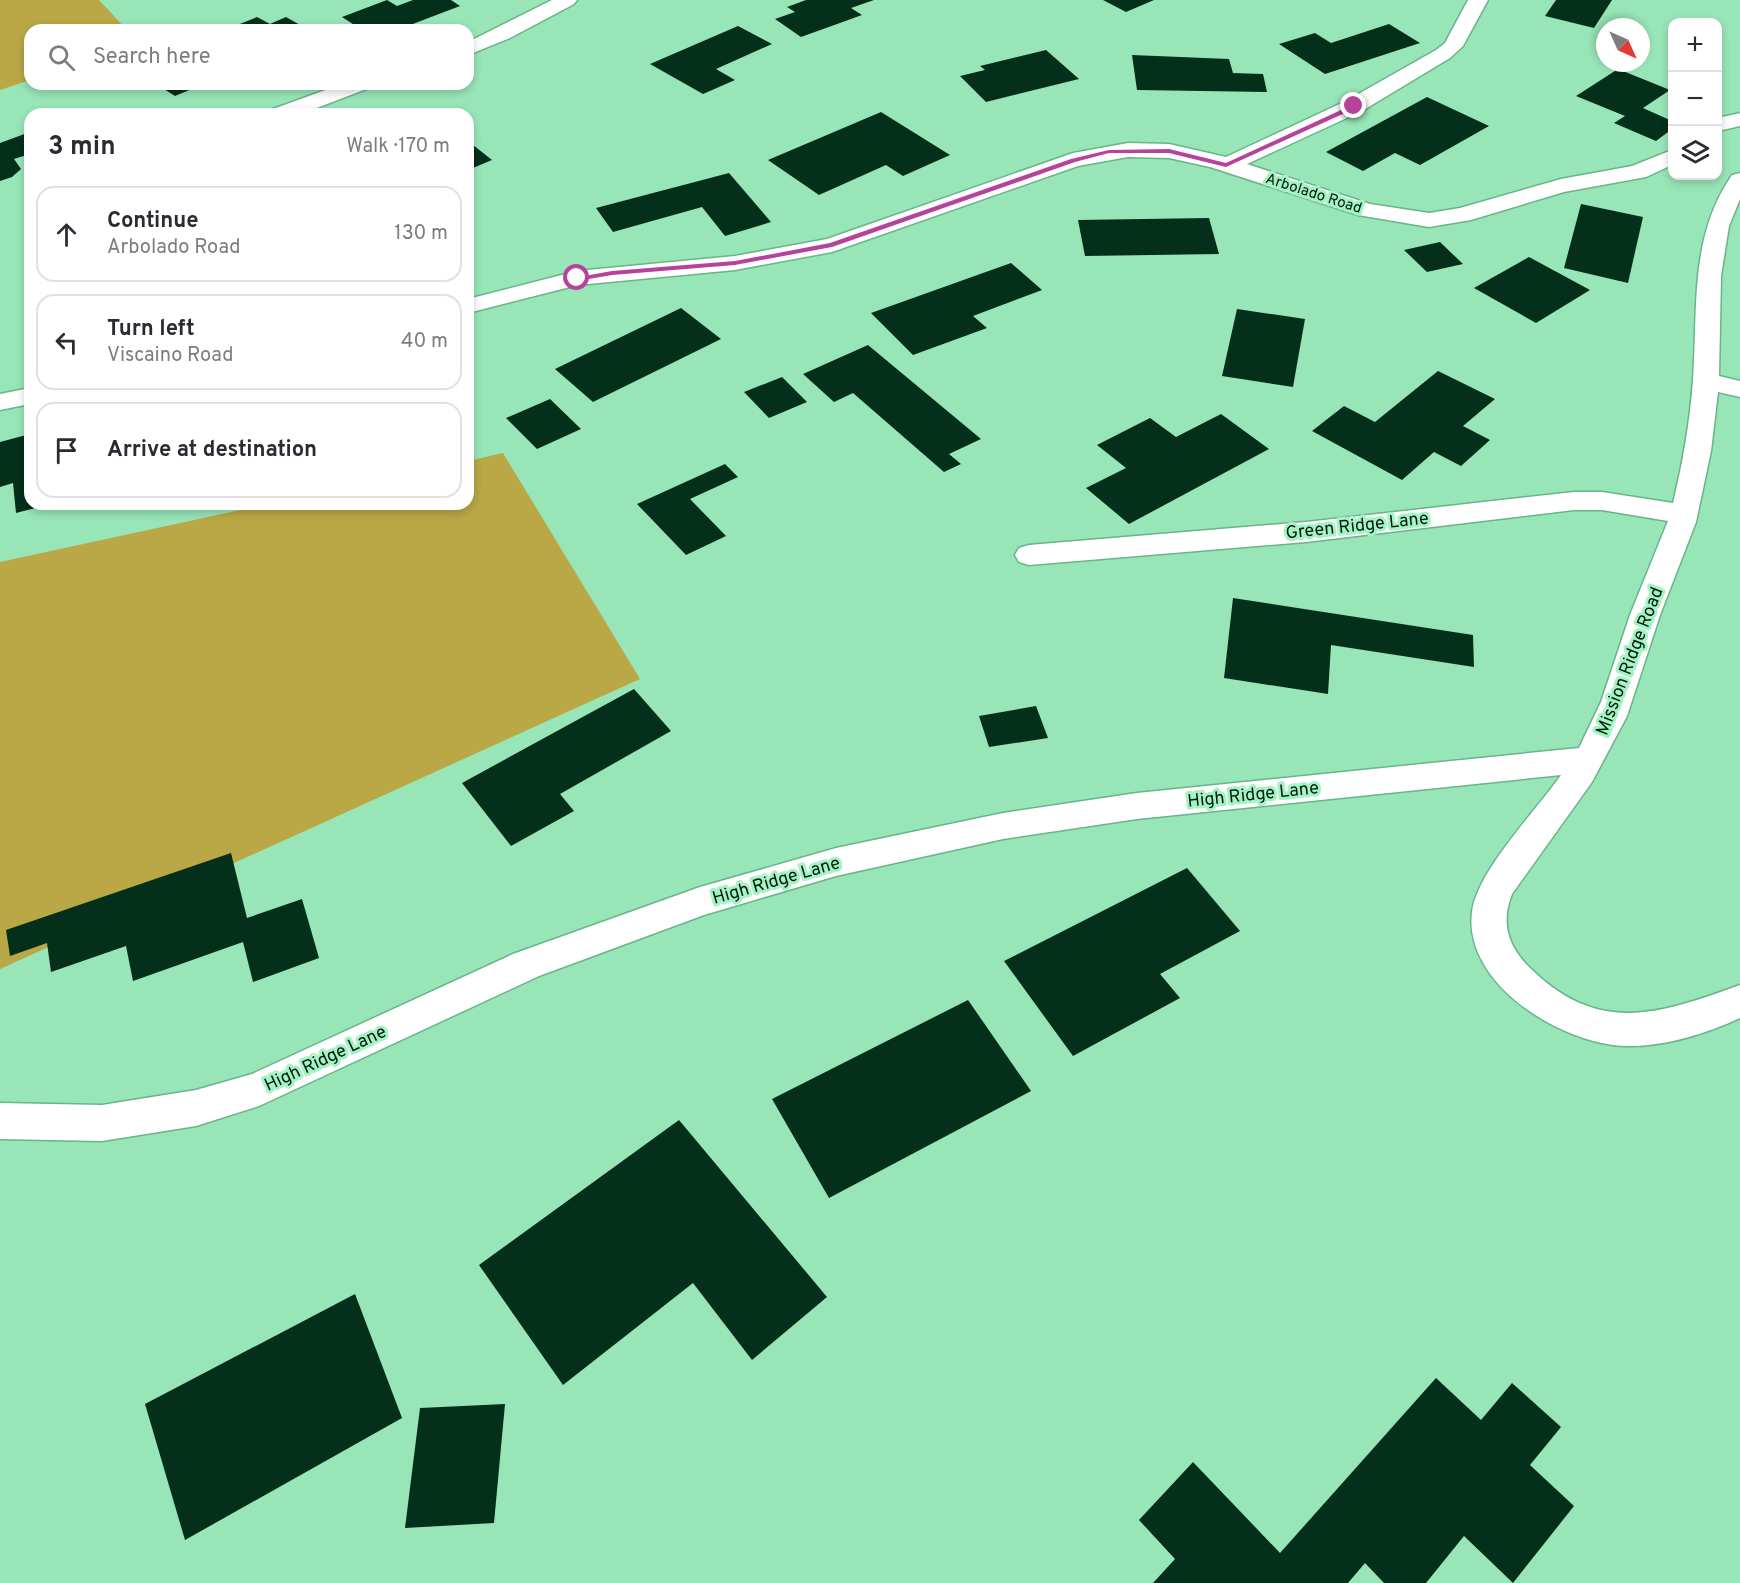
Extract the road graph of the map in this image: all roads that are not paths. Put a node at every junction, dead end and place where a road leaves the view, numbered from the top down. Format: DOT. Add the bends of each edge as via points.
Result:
graph roads {
  1 [pos="567,0"];
  2 [pos="1478,0"];
  3 [pos="474,46"];
  4 [pos="346,90"];
  5 [pos="297,108"];
  6 [pos="1740,119"];
  7 [pos="1722,124"];
  8 [pos="1668,159"];
  9 [pos="1226,165"];
  10 [pos="1740,180"];
  11 [pos="474,304"];
  12 [pos="1706,381"];
  13 [pos="1740,389"];
  14 [pos="24,397"];
  15 [pos="0,402"];
  16 [pos="1684,514"];
  17 [pos="1029,555"];
  18 [pos="1587,760"];
  19 [pos="1740,1001"];
  20 [pos="0,1121"];
  1 -- 3 [label="street"];
  2 -- 9 [label="street" via="1453,46 1443,54 1337,115"];
  4 -- 5 [label="street"];
  6 -- 7 [label="street"];
  8 -- 9 [label="street, Arbolado Road" via="1638,172 1561,186 1429,220 1366,210"];
  9 -- 11 [label="street, Arbolado Road" via="1169,151 1109,152 1062,164 832,245 735,263 577,278"];
  10 -- 12 [label="street, Mission Ridge Road" via="1718,226 1708,270"];
  12 -- 13 [label="street"];
  12 -- 16 [label="street, Mission Ridge Road"];
  14 -- 15 [label="street"];
  16 -- 17 [label="street, Green Ridge Lane" via="1602,501 1574,501 1306,532"];
  16 -- 18 [label="street, Mission Ridge Road" via="1605,730"];
  18 -- 19 [label="street, Mission Ridge Road" via="1496,888 1488,914 1493,941 1508,969 1532,994 1564,1015 1600,1027 1635,1030 1671,1025"];
  18 -- 20 [label="street, High Ridge Lane" via="1137,806 1003,826 836,862 700,902 526,965 259,1089 196,1108 102,1123"];
}
